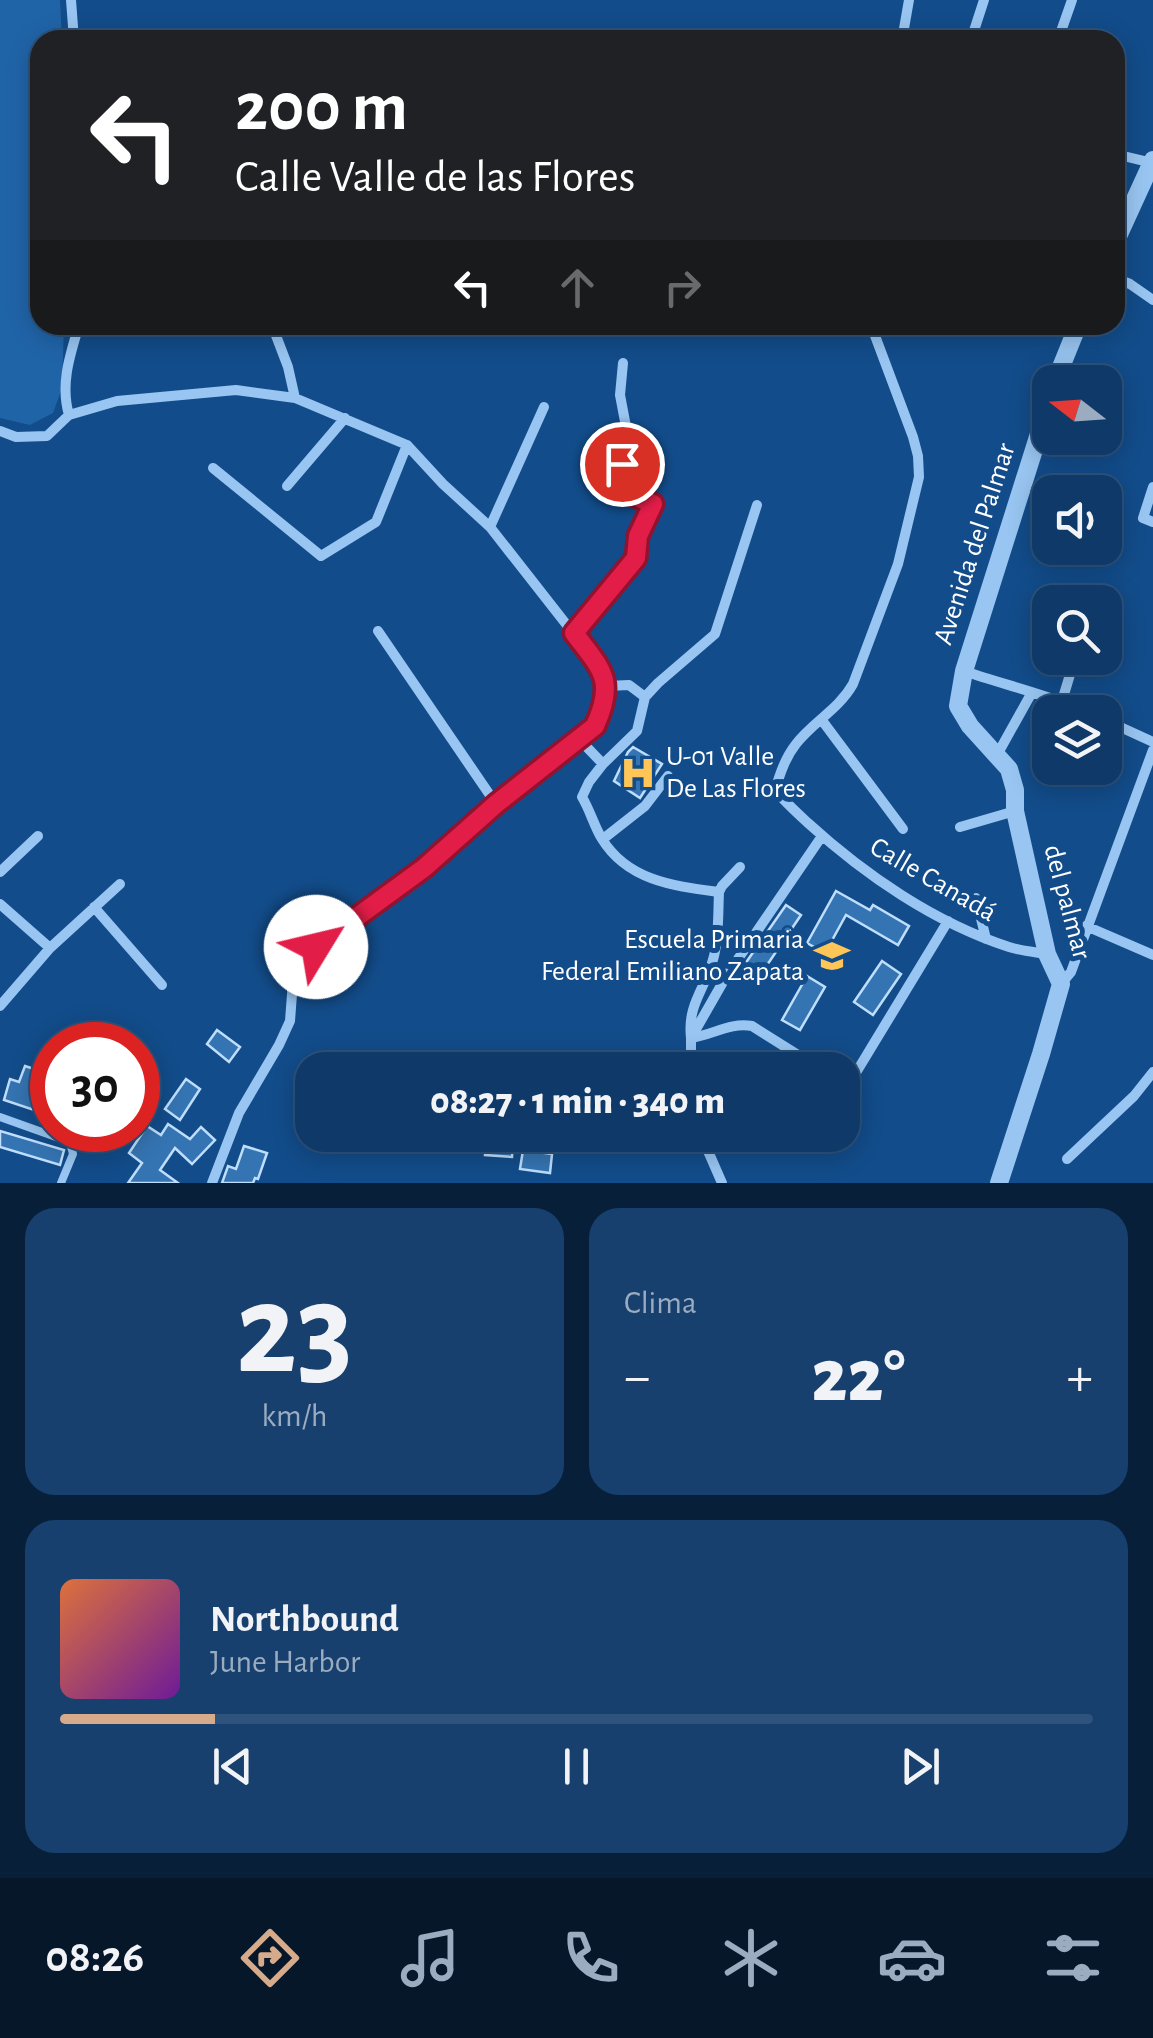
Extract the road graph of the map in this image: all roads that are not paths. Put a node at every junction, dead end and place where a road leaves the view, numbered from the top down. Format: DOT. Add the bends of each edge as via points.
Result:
graph roads {
  1 [pos="71,0"];
  2 [pos="909,0"];
  3 [pos="984,0"];
  4 [pos="1072,0"];
  5 [pos="73,30"];
  6 [pos="904,30"];
  7 [pos="974,30"];
  8 [pos="1062,30"];
  9 [pos="1125,156"];
  10 [pos="1152,161"];
  11 [pos="1125,221"];
  12 [pos="1125,282"];
  13 [pos="1153,300"];
  14 [pos="76,335"];
  15 [pos="276,335"];
  16 [pos="875,335"];
  17 [pos="1074,335"];
  18 [pos="623,363"];
  19 [pos="1062,365"];
  20 [pos="294,398"];
  21 [pos="544,407"];
  22 [pos="69,415"];
  23 [pos="345,418"];
  24 [pos="0,431"];
  25 [pos="407,445"];
  26 [pos="1032,455"];
  27 [pos="213,468"];
  28 [pos="287,486"];
  29 [pos="1153,487"];
  30 [pos="756,506"];
  31 [pos="1153,522"];
  32 [pos="490,527"];
  33 [pos="378,632"];
  34 [pos="574,633"];
  35 [pos="964,671"];
  36 [pos="607,686"];
  37 [pos="1031,694"];
  38 [pos="1035,695"];
  39 [pos="646,696"];
  40 [pos="958,706"];
  41 [pos="821,719"];
  42 [pos="1122,728"];
  43 [pos="580,740"];
  44 [pos="1153,742"];
  45 [pos="1153,750"];
  46 [pos="997,754"];
  47 [pos="603,764"];
  48 [pos="668,776"];
  49 [pos="496,804"];
  50 [pos="1016,811"];
  51 [pos="960,827"];
  52 [pos="904,829"];
  53 [pos="38,836"];
  54 [pos="822,836"];
  55 [pos="602,840"];
  56 [pos="740,867"];
  57 [pos="0,872"];
  58 [pos="120,884"];
  59 [pos="719,892"];
  60 [pos="976,898"];
  61 [pos="0,904"];
  62 [pos="94,907"];
  63 [pos="948,921"];
  64 [pos="1086,926"];
  65 [pos="986,939"];
  66 [pos="50,948"];
  67 [pos="1047,954"];
  68 [pos="1153,955"];
  69 [pos="1061,984"];
  70 [pos="162,985"];
  71 [pos="0,1006"];
  72 [pos="691,1038"];
  73 [pos="691,1052"];
  74 [pos="793,1052"];
  75 [pos="860,1068"];
  76 [pos="1153,1072"];
  77 [pos="0,1117"];
  78 [pos="708,1152"];
  79 [pos="1067,1160"];
  80 [pos="61,1183"];
  81 [pos="212,1183"];
  82 [pos="722,1183"];
  83 [pos="1000,1183"];
  1 -- 5 [label="street"];
  2 -- 6 [label="street"];
  3 -- 7 [label="street"];
  4 -- 8 [label="street"];
  9 -- 10 [label="street"];
  10 -- 11 [label="street"];
  12 -- 13 [label="street"];
  14 -- 22 [label="street" via="66,369"];
  15 -- 20 [label="street"];
  16 -- 41 [label="street" via="914,438 918,477 898,564 853,684"];
  17 -- 19 [label="street"];
  18 -- 34 [label="street" via="627,432 617,488 653,504 636,558"];
  20 -- 22 [label="street" via="236,390 117,402"];
  20 -- 23 [label="street"];
  21 -- 32 [label="street"];
  22 -- 24 [label="street" via="48,436"];
  23 -- 25 [label="street"];
  23 -- 28 [label="street"];
  25 -- 27 [label="street" via="376,522 321,556"];
  25 -- 32 [label="street"];
  26 -- 35 [label="street, Avenida del Palmar"];
  29 -- 31 [label="street" via="1142,518"];
  30 -- 39 [label="street" via="715,634"];
  32 -- 34 [label="street"];
  33 -- 49 [label="street"];
  34 -- 36 [label="street"];
  35 -- 37 [label="street"];
  35 -- 40 [label="street, Avenida del Palmar"];
  36 -- 39 [label="street" via="629,685"];
  36 -- 43 [label="street" via="595,726"];
  37 -- 38 [label="street"];
  37 -- 46 [label="street"];
  39 -- 47 [label="street" via="638,731"];
  40 -- 46 [label="street, del palmar"];
  41 -- 52 [label="street"];
  41 -- 54 [label="street, Calle Canadá" via="796,744 775,790"];
  42 -- 44 [label="street"];
  43 -- 47 [label="street"];
  43 -- 49 [label="street"];
  45 -- 64 [label="street"];
  46 -- 50 [label="street, del palmar" via="1009,769"];
  47 -- 55 [label="street" via="582,796"];
  48 -- 55 [label="street" via="645,806"];
  49 -- 81 [label="street" via="302,963 293,981 290,1020 239,1113"];
  50 -- 51 [label="street"];
  50 -- 67 [label="street, del palmar"];
  53 -- 57 [label="street"];
  54 -- 63 [label="street, Calle Canadá" via="896,892"];
  54 -- 72 [label="street"];
  55 -- 59 [label="street" via="618,861 648,878"];
  56 -- 59 [label="street"];
  58 -- 62 [label="street"];
  59 -- 72 [label="street" via="715,952 690,1012"];
  60 -- 65 [label="street"];
  61 -- 66 [label="street"];
  62 -- 66 [label="street"];
  62 -- 70 [label="street"];
  63 -- 65 [label="street, Calle Canadá"];
  63 -- 75 [label="street"];
  64 -- 68 [label="street"];
  64 -- 69 [label="street"];
  65 -- 67 [label="street, Calle Canadá"];
  66 -- 71 [label="street"];
  67 -- 69 [label="street, del palmar"];
  69 -- 83 [label="street, del palmar"];
  72 -- 73 [label="street"];
  72 -- 74 [label="street" via="739,1024"];
  76 -- 79 [label="street"];
  77 -- 80 [label="lane" via="70,1142"];
  78 -- 82 [label="street"];
}
